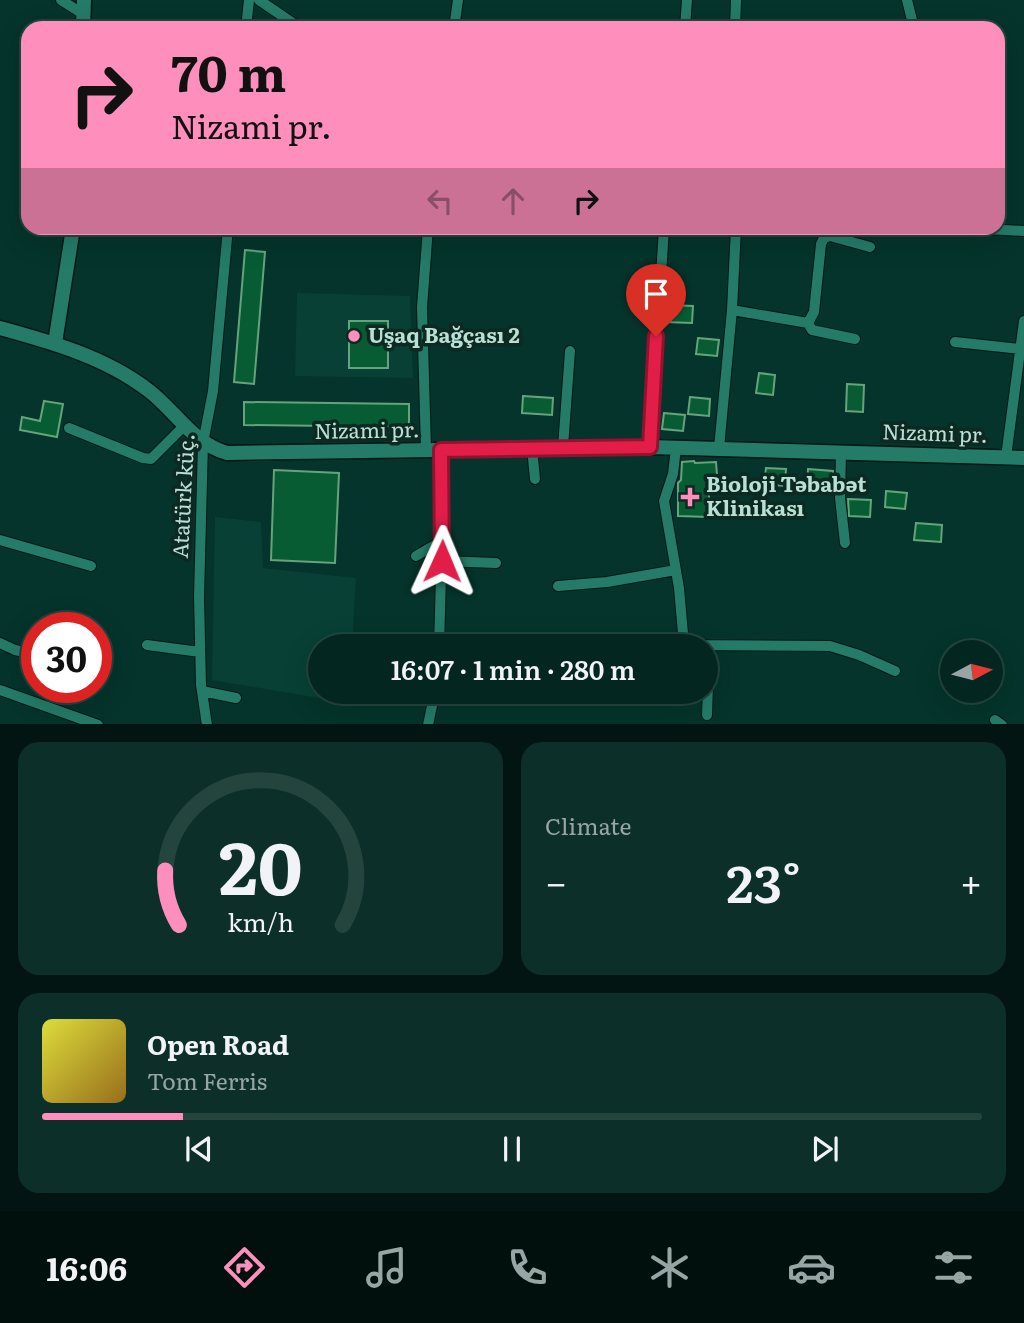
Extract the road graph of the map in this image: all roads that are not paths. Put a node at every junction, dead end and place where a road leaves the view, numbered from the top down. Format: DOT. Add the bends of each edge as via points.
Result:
graph roads {
  1 [pos="61,0"];
  2 [pos="249,0"];
  3 [pos="259,0"];
  4 [pos="458,0"];
  5 [pos="687,0"];
  6 [pos="736,0"];
  7 [pos="907,0"];
  8 [pos="84,14"];
  9 [pos="247,21"];
  10 [pos="290,21"];
  11 [pos="455,21"];
  12 [pos="686,21"];
  13 [pos="736,21"];
  14 [pos="912,21"];
  15 [pos="1005,230"];
  16 [pos="1024,231"];
  17 [pos="72,235"];
  18 [pos="227,235"];
  19 [pos="427,235"];
  20 [pos="664,235"];
  21 [pos="736,235"];
  22 [pos="870,247"];
  23 [pos="733,310"];
  24 [pos="1024,321"];
  25 [pos="808,323"];
  26 [pos="0,328"];
  27 [pos="855,339"];
  28 [pos="955,342"];
  29 [pos="55,343"];
  30 [pos="1020,349"];
  31 [pos="570,351"];
  32 [pos="184,426"];
  33 [pos="69,428"];
  34 [pos="203,443"];
  35 [pos="563,447"];
  36 [pos="650,447"];
  37 [pos="532,448"];
  38 [pos="676,448"];
  39 [pos="719,448"];
  40 [pos="426,450"];
  41 [pos="441,450"];
  42 [pos="841,452"];
  43 [pos="1006,457"];
  44 [pos="1024,458"];
  45 [pos="535,479"];
  46 [pos="0,540"];
  47 [pos="442,541"];
  48 [pos="845,543"];
  49 [pos="415,556"];
  50 [pos="442,561"];
  51 [pos="496,563"];
  52 [pos="90,566"];
  53 [pos="676,570"];
  54 [pos="558,586"];
  55 [pos="439,634"];
  56 [pos="683,634"];
  57 [pos="0,643"];
  58 [pos="147,645"];
  59 [pos="718,645"];
  60 [pos="21,651"];
  61 [pos="200,652"];
  62 [pos="895,671"];
  63 [pos="0,690"];
  64 [pos="202,691"];
  65 [pos="236,698"];
  66 [pos="432,704"];
  67 [pos="707,704"];
  68 [pos="707,715"];
  69 [pos="98,724"];
  70 [pos="207,724"];
  71 [pos="428,724"];
  1 -- 8 [label="street"];
  2 -- 9 [label="street"];
  3 -- 10 [label="street"];
  4 -- 11 [label="street"];
  5 -- 12 [label="street"];
  6 -- 13 [label="street"];
  7 -- 14 [label="street"];
  15 -- 16 [label="street"];
  17 -- 29 [label="street"];
  18 -- 34 [label="street, Atatürk küç." via="213,391"];
  19 -- 40 [label="street" via="422,307"];
  20 -- 36 [label="street"];
  21 -- 23 [label="street"];
  22 -- 25 [label="street" via="824,238 814,312"];
  23 -- 25 [label="street"];
  23 -- 39 [label="street"];
  24 -- 30 [label="street"];
  25 -- 27 [label="street" via="820,333"];
  26 -- 29 [label="street, Nizami pr."];
  28 -- 30 [label="street"];
  29 -- 32 [label="street, Nizami pr." via="131,379"];
  30 -- 43 [label="street"];
  31 -- 35 [label="street"];
  32 -- 33 [label="street" via="151,459"];
  32 -- 34 [label="street, Nizami pr."];
  34 -- 40 [label="street, Nizami pr." via="227,453 252,455"];
  34 -- 61 [label="street, Atatürk küç."];
  35 -- 36 [label="street, Nizami pr."];
  35 -- 37 [label="street, Nizami pr."];
  36 -- 38 [label="street, Nizami pr."];
  37 -- 41 [label="street, Nizami pr."];
  37 -- 45 [label="street"];
  38 -- 39 [label="street, Nizami pr."];
  38 -- 53 [label="street" via="664,501"];
  39 -- 42 [label="street, Nizami pr."];
  40 -- 41 [label="street, Nizami pr."];
  41 -- 47 [label="street"];
  42 -- 43 [label="street, Nizami pr."];
  42 -- 48 [label="street"];
  43 -- 44 [label="street, Nizami pr."];
  46 -- 52 [label="street"];
  47 -- 49 [label="street"];
  47 -- 50 [label="street"];
  50 -- 51 [label="street"];
  50 -- 55 [label="street"];
  53 -- 54 [label="street"];
  53 -- 56 [label="street"];
  57 -- 60 [label="street"];
  58 -- 61 [label="street"];
  59 -- 62 [label="street" via="830,646"];
  61 -- 64 [label="street, Atatürk küç."];
  63 -- 69 [label="street"];
  64 -- 65 [label="street"];
  64 -- 70 [label="street, Atatürk küç."];
  66 -- 71 [label="street"];
  67 -- 68 [label="street"];
}
